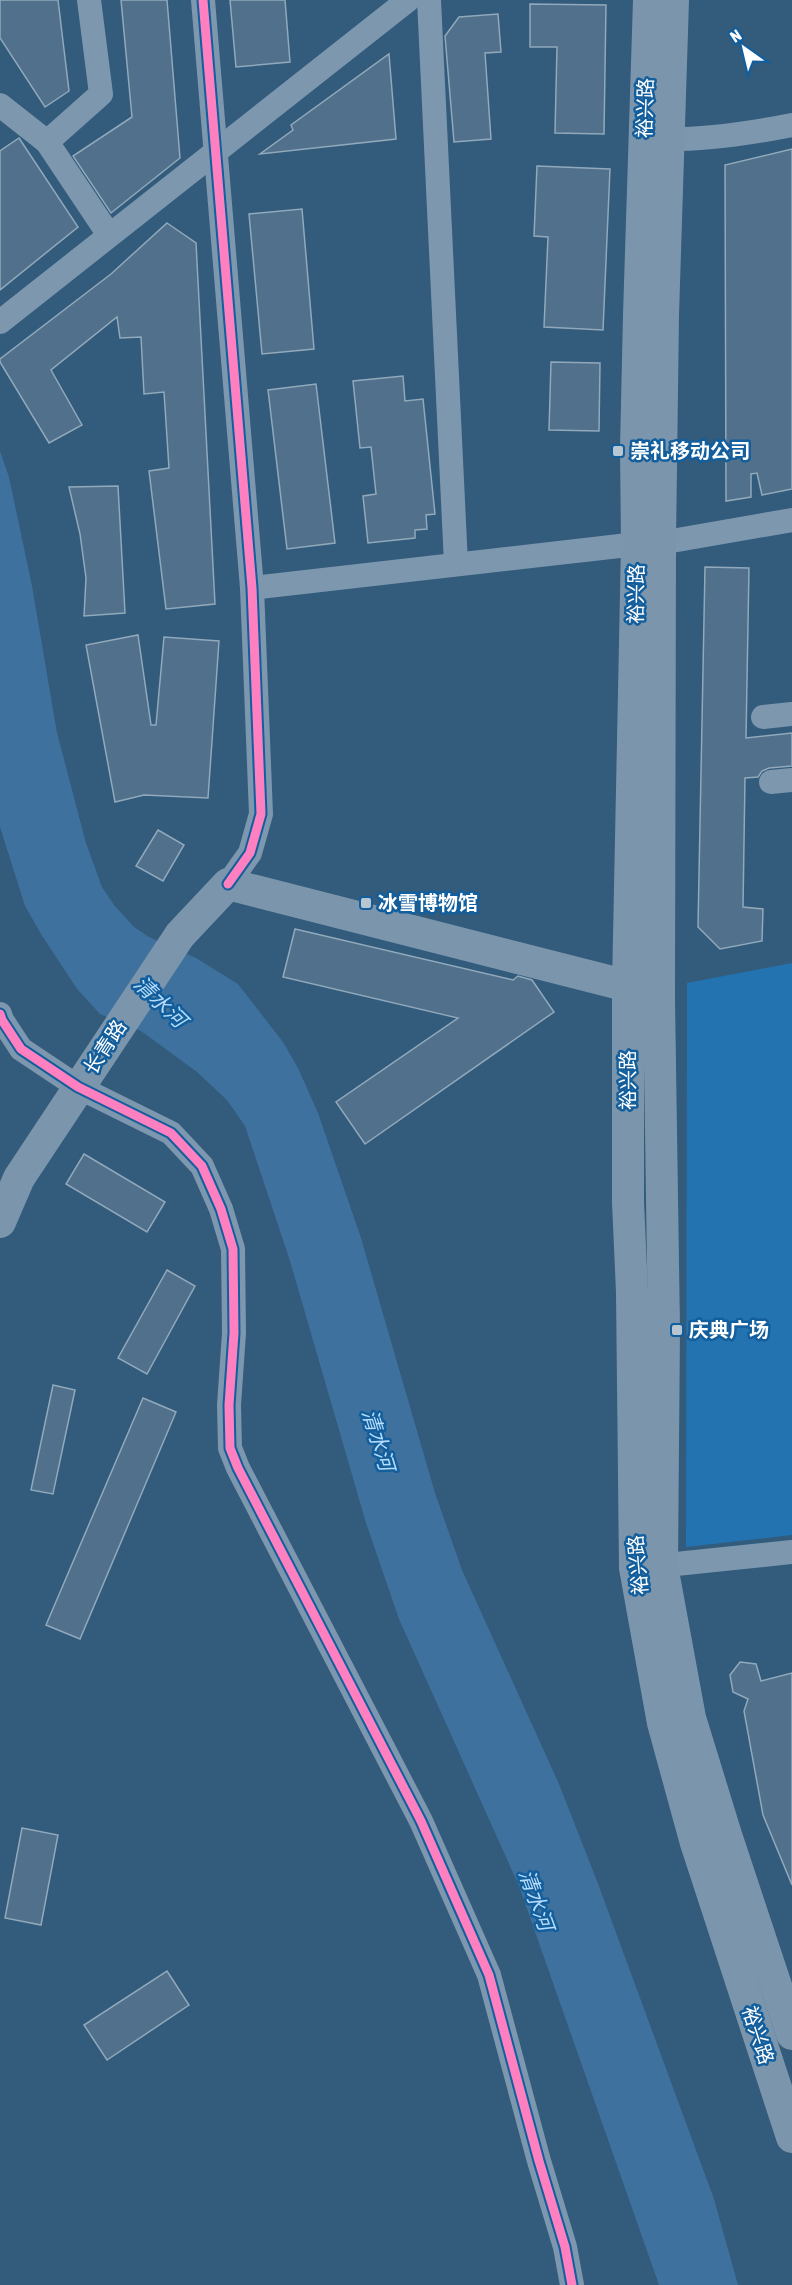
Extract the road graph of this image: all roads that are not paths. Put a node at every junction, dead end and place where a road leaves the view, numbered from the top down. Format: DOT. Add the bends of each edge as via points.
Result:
graph roads {
  1 [pos="89,0"];
  2 [pos="203,0"];
  3 [pos="408,0"];
  4 [pos="429,0"];
  5 [pos="649,0"];
  6 [pos="673,0"];
  7 [pos="0,105"];
  8 [pos="792,125"];
  9 [pos="656,139"];
  10 [pos="47,141"];
  11 [pos="216,150"];
  12 [pos="109,235"];
  13 [pos="0,322"];
  14 [pos="792,520"];
  15 [pos="648,543"];
  16 [pos="456,564"];
  17 [pos="252,588"];
  18 [pos="792,714"];
  19 [pos="763,717"];
  20 [pos="228,884"];
  21 [pos="628,986"];
  22 [pos="659,999"];
  23 [pos="0,1014"];
  24 [pos="78,1087"];
  25 [pos="0,1222"];
  26 [pos="792,1552"];
  27 [pos="649,1567"];
  28 [pos="792,2034"];
  29 [pos="792,2138"];
  30 [pos="572,2285"];
  1 -- 10 [label="street" via="101,94"];
  2 -- 11 [label="street"];
  3 -- 11 [label="street"];
  4 -- 16 [label="street"];
  5 -- 9 [label="main road, 裕兴路"];
  6 -- 9 [label="main road, 裕兴路"];
  7 -- 10 [label="street"];
  8 -- 9 [label="street" via="750,133"];
  9 -- 15 [label="main road, 裕兴路" via="663,315"];
  10 -- 12 [label="street"];
  11 -- 12 [label="street"];
  11 -- 17 [label="street"];
  12 -- 13 [label="street"];
  14 -- 15 [label="street"];
  15 -- 16 [label="street"];
  15 -- 21 [label="main road, 裕兴路"];
  15 -- 22 [label="main road, 裕兴路"];
  16 -- 17 [label="street"];
  17 -- 20 [label="street" via="261,814 250,853"];
  18 -- 19 [label="street"];
  20 -- 21 [label="main road"];
  20 -- 24 [label="main road, 长青路" via="180,935"];
  21 -- 22 [label="street"];
  21 -- 27 [label="main road, 裕兴路" via="628,1202"];
  22 -- 27 [label="main road, 裕兴路" via="664,1329"];
  23 -- 24 [label="street" via="21,1049"];
  24 -- 25 [label="main road, 长青路" via="19,1178"];
  24 -- 30 [label="street" via="171,1133 202,1166 221,1209 233,1249 230,1448 421,1821 489,1975 565,2247"];
  26 -- 27 [label="street"];
  27 -- 28 [label="main road, 裕兴路" via="690,1718"];
  27 -- 29 [label="main road, 裕兴路" via="663,1723 696,1843"];
}
